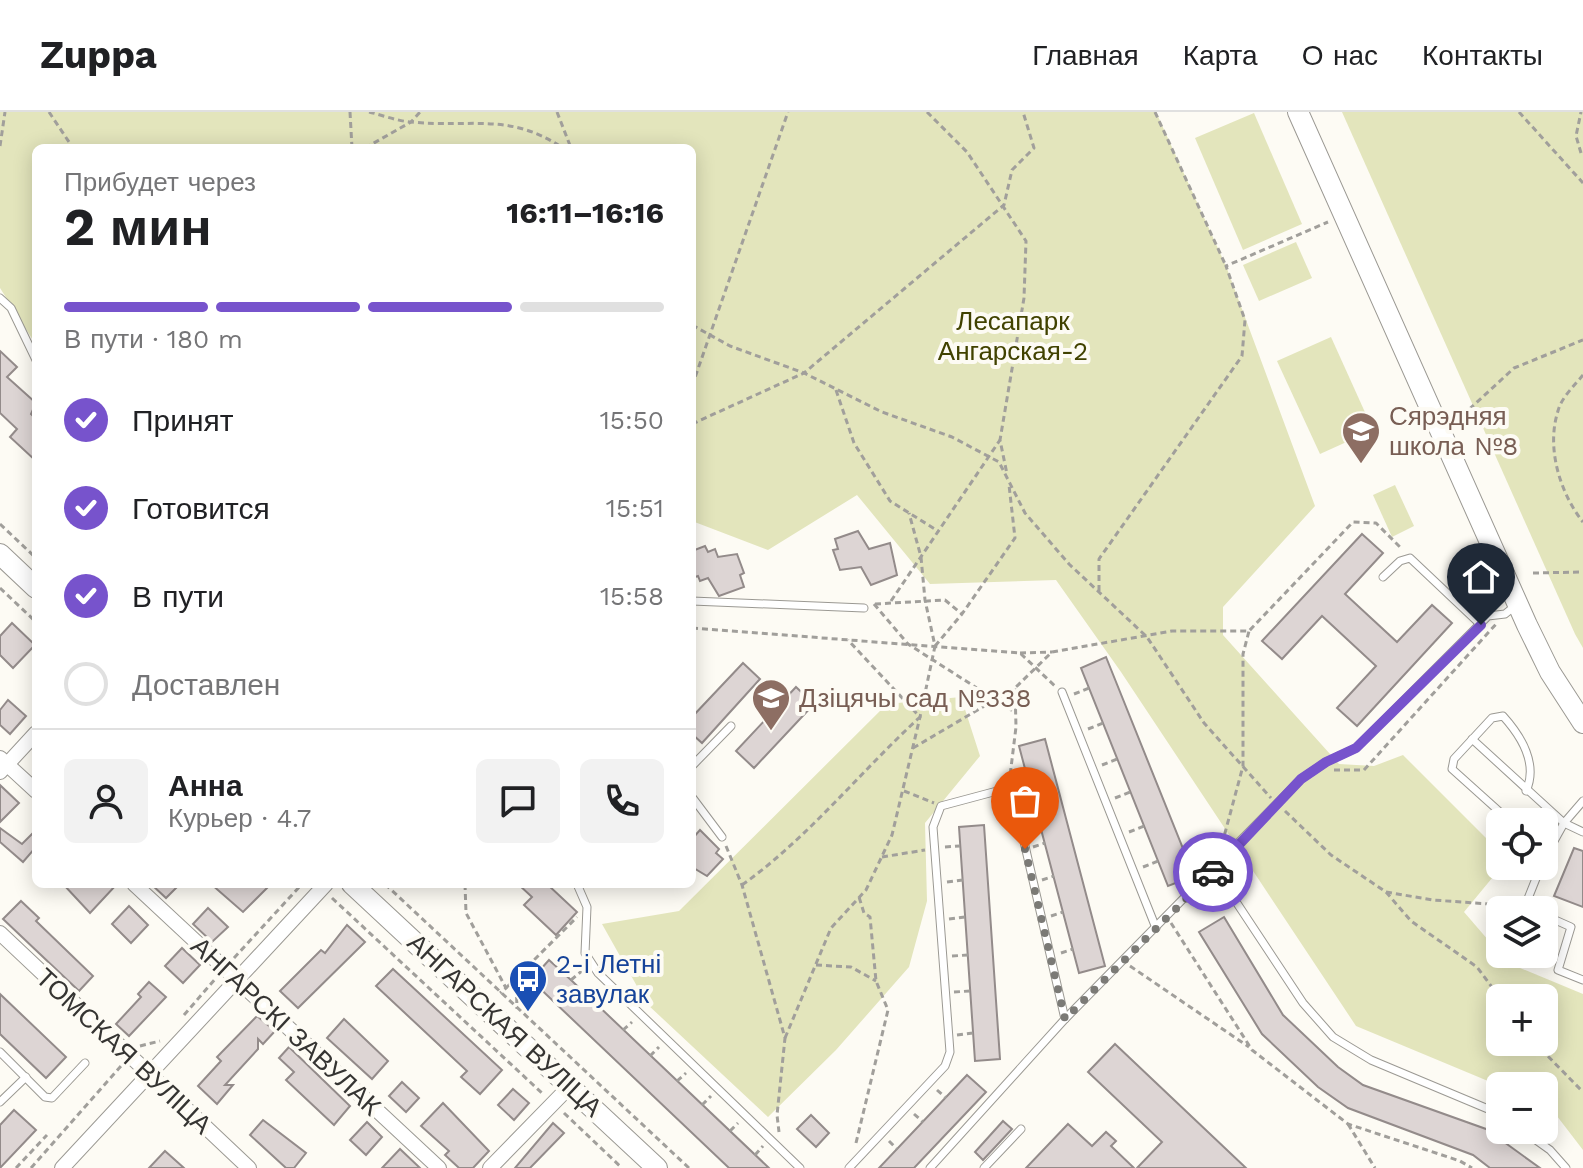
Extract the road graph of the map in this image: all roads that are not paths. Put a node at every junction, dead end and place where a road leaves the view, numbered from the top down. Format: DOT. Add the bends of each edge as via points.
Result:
graph roads {
  1 [pos="1298,112"];
  2 [pos="0,298"];
  3 [pos="32,352"];
  4 [pos="0,554"];
  5 [pos="1383,577"];
  6 [pos="32,584"];
  7 [pos="696,601"];
  8 [pos="1518,604"];
  9 [pos="864,608"];
  10 [pos="1481,625"];
  11 [pos="1063,695"];
  12 [pos="1583,723"];
  13 [pos="731,726"];
  14 [pos="32,737"];
  15 [pos="1472,739"];
  16 [pos="696,762"];
  17 [pos="2,765"];
  18 [pos="32,788"];
  19 [pos="1526,791"];
  20 [pos="1583,801"];
  21 [pos="696,802"];
  22 [pos="1495,808"];
  23 [pos="1564,823"];
  24 [pos="1583,832"];
  25 [pos="1558,833"];
  26 [pos="722,837"];
  27 [pos="1215,870"];
  28 [pos="138,888"];
  29 [pos="322,888"];
  30 [pos="356,888"];
  31 [pos="579,888"];
  32 [pos="1558,921"];
  33 [pos="1156,928"];
  34 [pos="0,933"];
  35 [pos="237,980"];
  36 [pos="1583,980"];
  37 [pos="1065,1019"];
  38 [pos="0,1052"];
  39 [pos="85,1063"];
  40 [pos="149,1074"];
  41 [pos="26,1077"];
  42 [pos="571,1085"];
  43 [pos="0,1102"];
  44 [pos="1486,1108"];
  45 [pos="1021,1129"];
  46 [pos="1542,1144"];
  47 [pos="850,1167"];
  48 [pos="62,1168"];
  49 [pos="249,1168"];
  50 [pos="439,1168"];
  51 [pos="490,1168"];
  52 [pos="657,1168"];
  53 [pos="800,1168"];
  54 [pos="930,1168"];
  55 [pos="984,1168"];
  56 [pos="1566,1168"];
  1 -- 8 [label="street"];
  2 -- 3 [label="lane" via="11,308"];
  4 -- 6 [label="street"];
  5 -- 10 [label="lane" via="1410,558"];
  7 -- 9 [label="lane"];
  8 -- 10 [label="lane" via="1488,616"];
  8 -- 12 [label="street" via="1550,672"];
  10 -- 27 [label="lane" via="1356,748 1314,769"];
  11 -- 33 [label="lane"];
  13 -- 16 [label="lane"];
  14 -- 17 [label="street"];
  15 -- 19 [label="lane"];
  15 -- 19 [label="lane" via="1492,718 1503,716 1533,769"];
  15 -- 22 [label="lane" via="1452,769"];
  17 -- 18 [label="street"];
  19 -- 23 [label="lane"];
  20 -- 23 [label="lane"];
  21 -- 26 [label="lane"];
  23 -- 24 [label="lane"];
  23 -- 25 [label="lane"];
  27 -- 33 [label="lane"];
  27 -- 44 [label="lane" via="1303,1003 1333,1037 1371,1060"];
  28 -- 35 [label="street, АНГАРСКІ ЗАВУЛАК"];
  29 -- 35 [label="street"];
  30 -- 42 [label="street, АНГАРСКАЯ ВУЛІЦА"];
  31 -- 53 [label="lane" via="587,907 583,943 591,963"];
  32 -- 36 [label="lane" via="1571,927 1558,970"];
  33 -- 37 [label="lane"];
  34 -- 40 [label="street, ТОМСКАЯ ВУЛІЦА"];
  35 -- 40 [label="street"];
  35 -- 50 [label="street, АНГАРСКІ ЗАВУЛАК"];
  37 -- 47 [label="lane" via="1016,807 997,791 941,806 933,827 950,1052 945,1066"];
  37 -- 54 [label="lane"];
  38 -- 41 [label="lane"];
  39 -- 41 [label="lane" via="52,1098"];
  40 -- 48 [label="street"];
  40 -- 49 [label="street, ТОМСКАЯ ВУЛІЦА"];
  41 -- 43 [label="lane"];
  42 -- 51 [label="street"];
  42 -- 52 [label="street, АНГАРСКАЯ ВУЛІЦА"];
  45 -- 55 [label="lane"];
  46 -- 56 [label="lane"];
}
